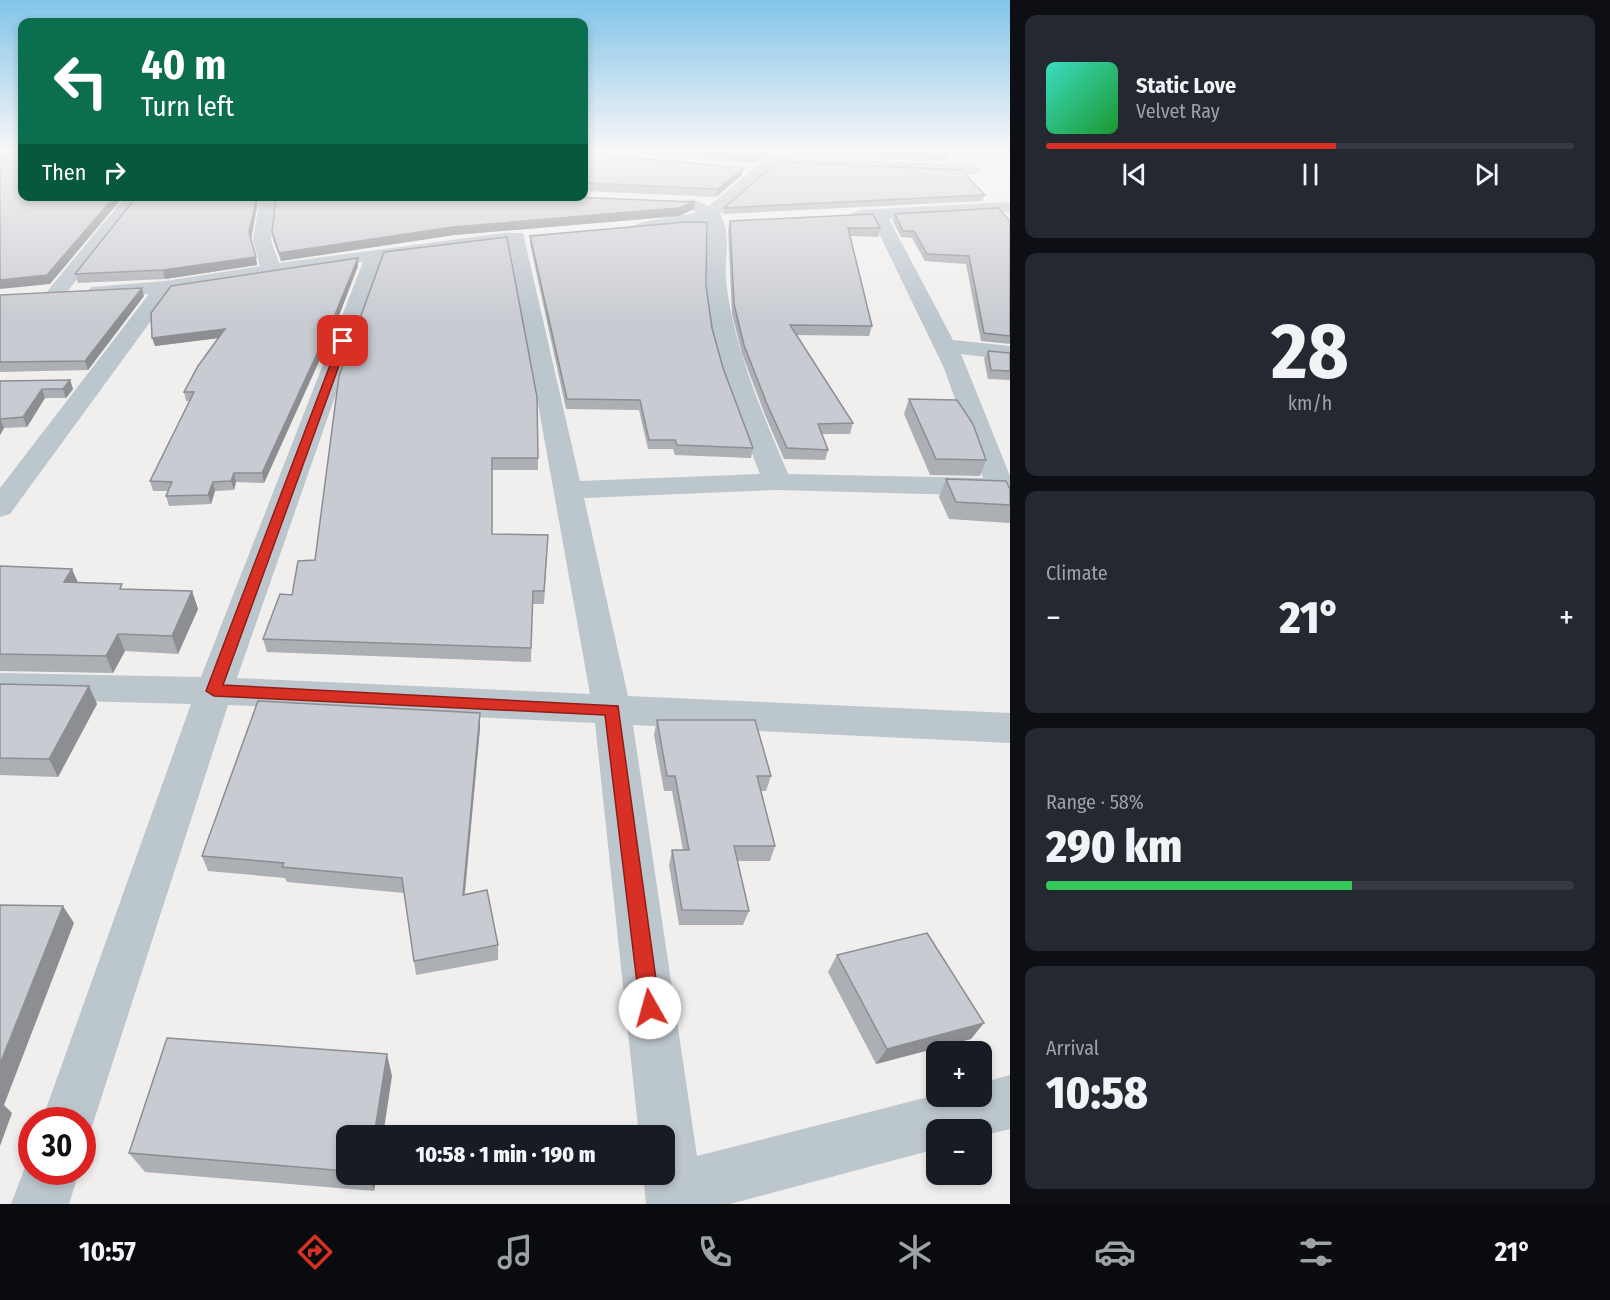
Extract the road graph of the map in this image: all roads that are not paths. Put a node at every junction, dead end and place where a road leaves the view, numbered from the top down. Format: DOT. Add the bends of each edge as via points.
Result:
graph roads {
  1 [pos="125,208"];
  2 [pos="266,208"];
  3 [pos="701,208"];
  4 [pos="726,208"];
  5 [pos="988,208"];
  6 [pos="878,214"];
  7 [pos="720,215"];
  8 [pos="844,216"];
  9 [pos="624,228"];
  10 [pos="375,254"];
  11 [pos="272,270"];
  12 [pos="165,287"];
  13 [pos="56,293"];
  14 [pos="34,294"];
  15 [pos="945,346"];
  16 [pos="1010,353"];
  17 [pos="10,481"];
  18 [pos="777,482"];
  19 [pos="570,490"];
  20 [pos="0,508"];
  21 [pos="0,686"];
  22 [pos="214,691"];
  23 [pos="612,710"];
  24 [pos="1010,728"];
  25 [pos="1010,1102"];
  26 [pos="73,1107"];
  27 [pos="47,1185"];
  28 [pos="674,1198"];
  29 [pos="40,1204"];
  1 -- 13 [label="street"];
  2 -- 11 [label="street" via="262,240"];
  3 -- 7 [label="street"];
  4 -- 7 [label="street"];
  5 -- 6 [label="street"];
  6 -- 8 [label="street"];
  6 -- 15 [label="street"];
  7 -- 9 [label="street"];
  7 -- 18 [label="street" via="716,278 720,317 735,374"];
  10 -- 11 [label="street"];
  10 -- 19 [label="street" via="529,236"];
  10 -- 22 [label="street"];
  11 -- 12 [label="street"];
  12 -- 13 [label="street"];
  12 -- 17 [label="street" via="83,380"];
  13 -- 14 [label="street"];
  15 -- 16 [label="street"];
  15 -- 18 [label="street" via="1000,487"];
  17 -- 20 [label="street"];
  18 -- 19 [label="street"];
  19 -- 23 [label="street"];
  21 -- 22 [label="street"];
  22 -- 23 [label="street"];
  22 -- 26 [label="street"];
  23 -- 24 [label="street"];
  23 -- 28 [label="street"];
  25 -- 28 [label="street"];
  27 -- 29 [label="street"];
}
